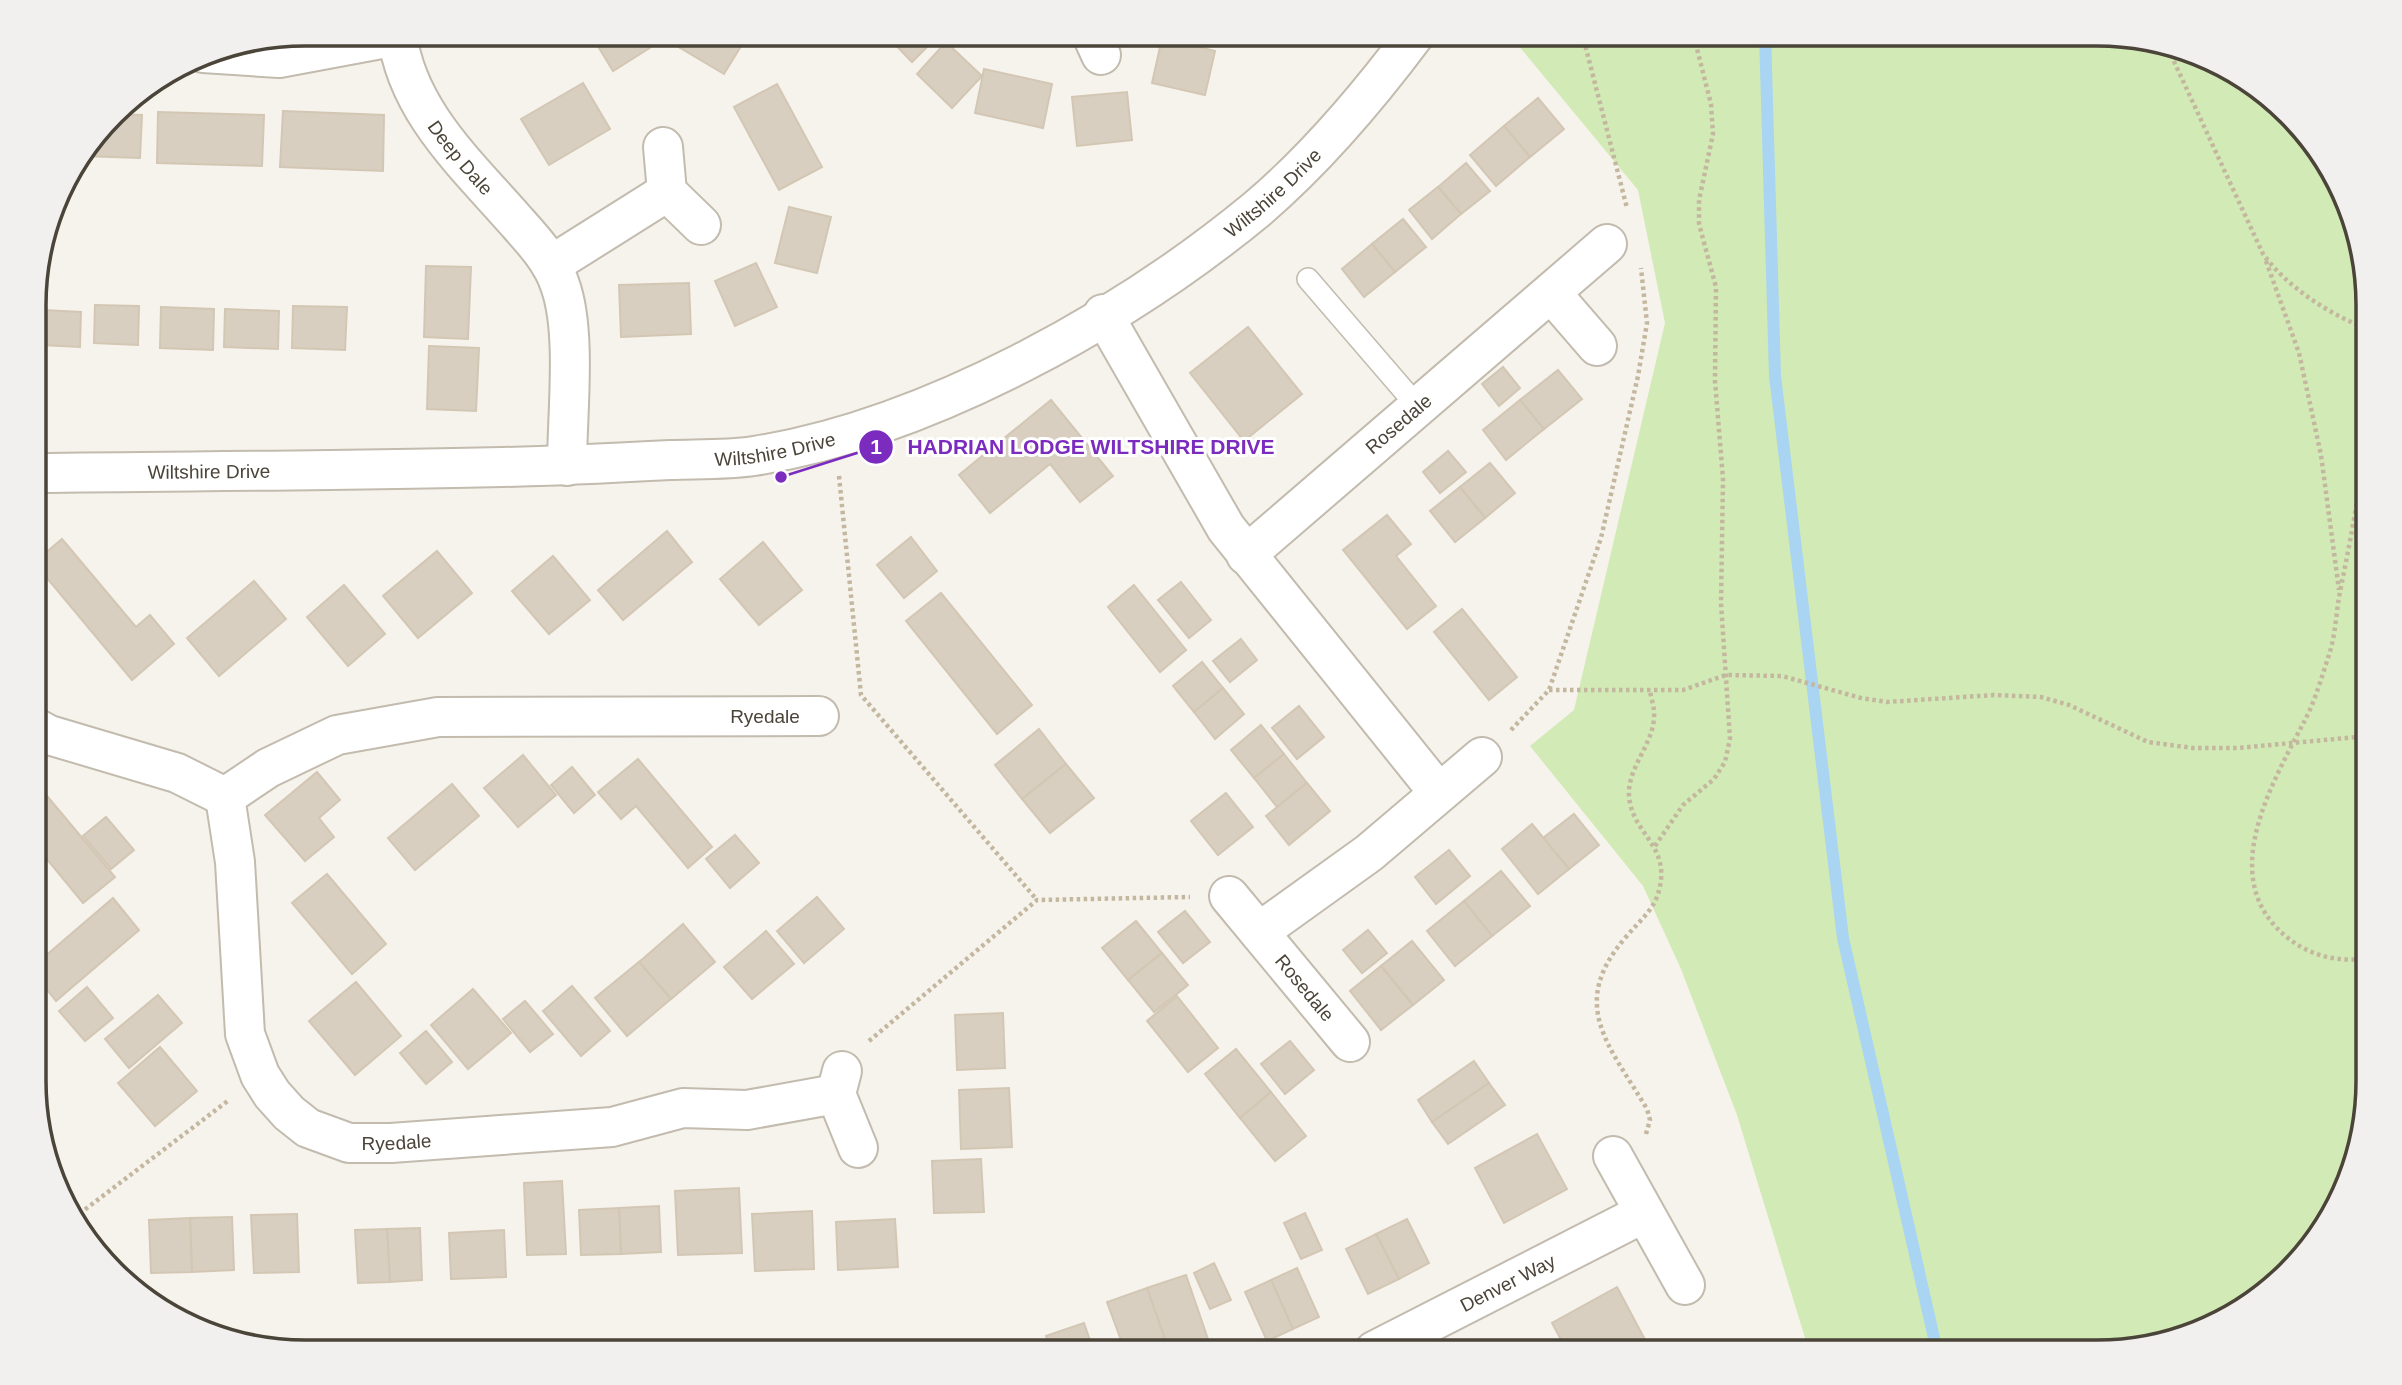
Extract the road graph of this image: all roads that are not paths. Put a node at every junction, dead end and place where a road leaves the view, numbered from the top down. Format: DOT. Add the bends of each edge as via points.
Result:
graph roads {
  1 [pos="341,46"];
  2 [pos="400,46"];
  3 [pos="1406,46"];
  4 [pos="234,55"];
  5 [pos="663,147"];
  6 [pos="667,192"];
  7 [pos="701,225"];
  8 [pos="1607,244"];
  9 [pos="551,265"];
  10 [pos="1308,279"];
  11 [pos="1552,294"];
  12 [pos="1103,314"];
  13 [pos="1597,346"];
  14 [pos="1419,408"];
  15 [pos="567,466"];
  16 [pos="46,472"];
  17 [pos="1246,555"];
  18 [pos="820,716"];
  19 [pos="46,734"];
  20 [pos="1482,757"];
  21 [pos="1439,793"];
  22 [pos="225,797"];
  23 [pos="1229,896"];
  24 [pos="1259,932"];
  25 [pos="1350,1042"];
  26 [pos="858,1148"];
  27 [pos="1614,1156"];
  28 [pos="1643,1213"];
  29 [pos="1685,1285"];
  30 [pos="1395,1340"];
  1 -- 4 [label="street" via="279,58"];
  2 -- 9 [label="street, Deep Dale" via="407,78 427,115"];
  3 -- 12 [label="street, Wiltshire Drive" via="1316,153 1259,207"];
  5 -- 6 [label="street"];
  6 -- 7 [label="street"];
  6 -- 9 [label="street"];
  8 -- 11 [label="street, Rosedale"];
  9 -- 15 [label="street, Deep Dale" via="560,283 568,324"];
  10 -- 14 [label="lane"];
  11 -- 13 [label="street"];
  11 -- 14 [label="street, Rosedale"];
  12 -- 15 [label="street, Wiltshire Drive" via="1016,366 896,419 835,438 752,456"];
  12 -- 17 [label="street" via="1204,494"];
  14 -- 17 [label="street, Rosedale"];
  15 -- 16 [label="street, Wiltshire Drive"];
  17 -- 21 [label="street"];
  18 -- 22 [label="street, Ryedale" via="438,717 337,735 268,768"];
  19 -- 22 [label="street" via="177,773"];
  20 -- 21 [label="street"];
  21 -- 24 [label="street" via="1369,853"];
  22 -- 26 [label="street, Ryedale" via="235,862 245,1034 260,1075 298,1121 349,1143 612,1127 683,1108 747,1110 839,1081"];
  23 -- 24 [label="street, Rosedale"];
  24 -- 25 [label="street, Rosedale"];
  27 -- 28 [label="street"];
  28 -- 29 [label="street"];
  28 -- 30 [label="street, Denver Way"];
}
